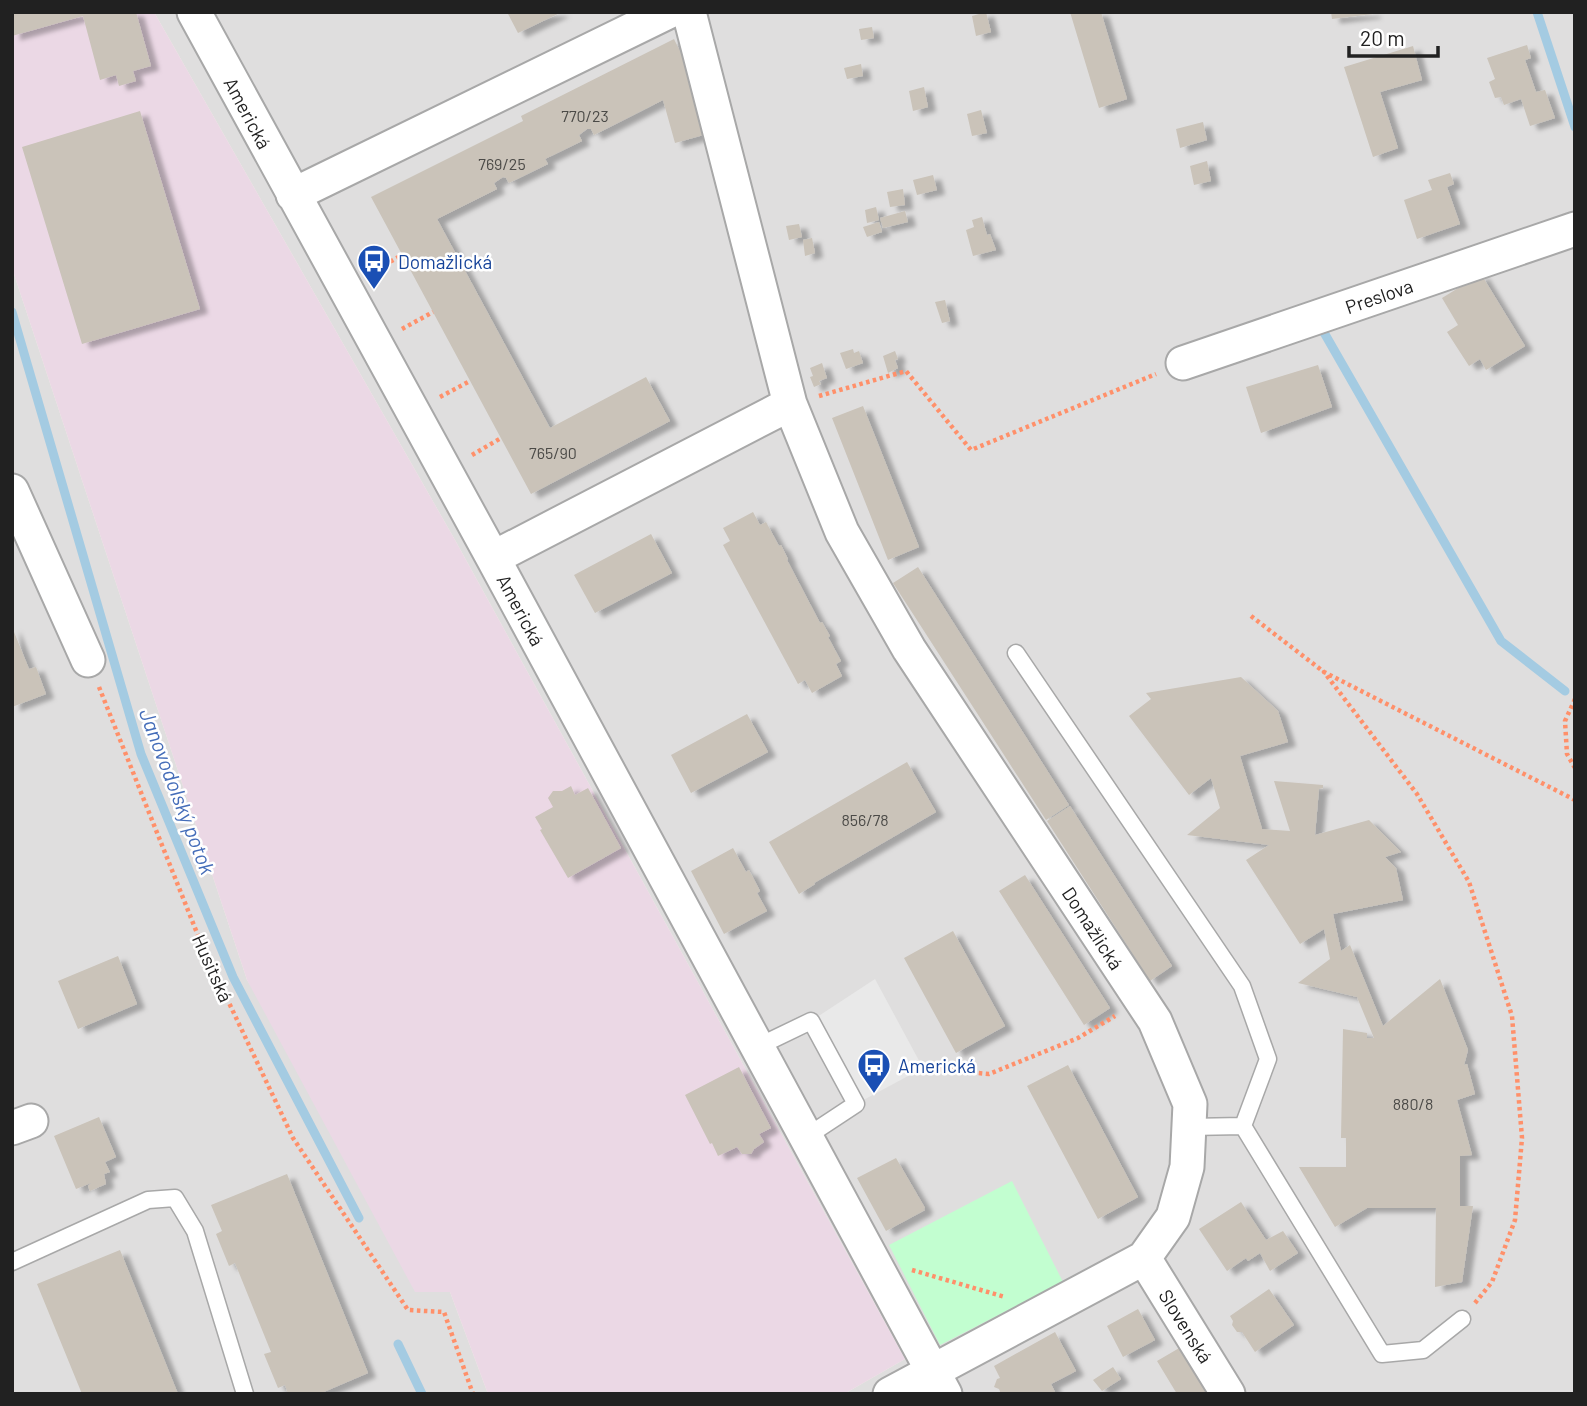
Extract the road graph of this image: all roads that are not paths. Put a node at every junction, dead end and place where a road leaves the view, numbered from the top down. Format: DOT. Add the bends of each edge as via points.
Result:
graph roads {
  1 [pos="194,12"];
  2 [pos="668,12"];
  3 [pos="689,12"];
  4 [pos="293,195"];
  5 [pos="1575,229"];
  6 [pos="1183,363"];
  7 [pos="790,404"];
  8 [pos="12,491"];
  9 [pos="493,558"];
  10 [pos="1016,653"];
  11 [pos="88,660"];
  12 [pos="757,1047"];
  13 [pos="1243,1126"];
  14 [pos="1189,1127"];
  15 [pos="806,1137"];
  16 [pos="1144,1258"];
  17 [pos="12,1262"];
  18 [pos="1462,1319"];
  19 [pos="938,1382"];
  20 [pos="245,1394"];
  21 [pos="890,1394"];
  22 [pos="1228,1394"];
  1 -- 4 [label="street, Americká"];
  2 -- 4 [label="street"];
  3 -- 7 [label="street, Domažlická"];
  4 -- 9 [label="street, Americká"];
  5 -- 6 [label="street, Preslova"];
  7 -- 9 [label="street"];
  7 -- 14 [label="street, Domažlická" via="842,532 909,649 1155,1021 1189,1104"];
  8 -- 11 [label="street"];
  9 -- 12 [label="street, Americká"];
  10 -- 13 [label="lane" via="1242,986 1268,1059"];
  12 -- 15 [label="street, Americká"];
  12 -- 15 [label="lane" via="811,1021 856,1104"];
  13 -- 14 [label="lane"];
  13 -- 18 [label="lane" via="1382,1354 1423,1350"];
  14 -- 16 [label="street, Domažlická" via="1187,1167 1173,1217"];
  15 -- 19 [label="street, Americká"];
  16 -- 19 [label="street, Domažlická" via="1046,1310"];
  16 -- 22 [label="street, Slovenská"];
  17 -- 20 [label="lane" via="148,1199 175,1198 195,1231"];
  19 -- 21 [label="street, Domažlická"];
}
